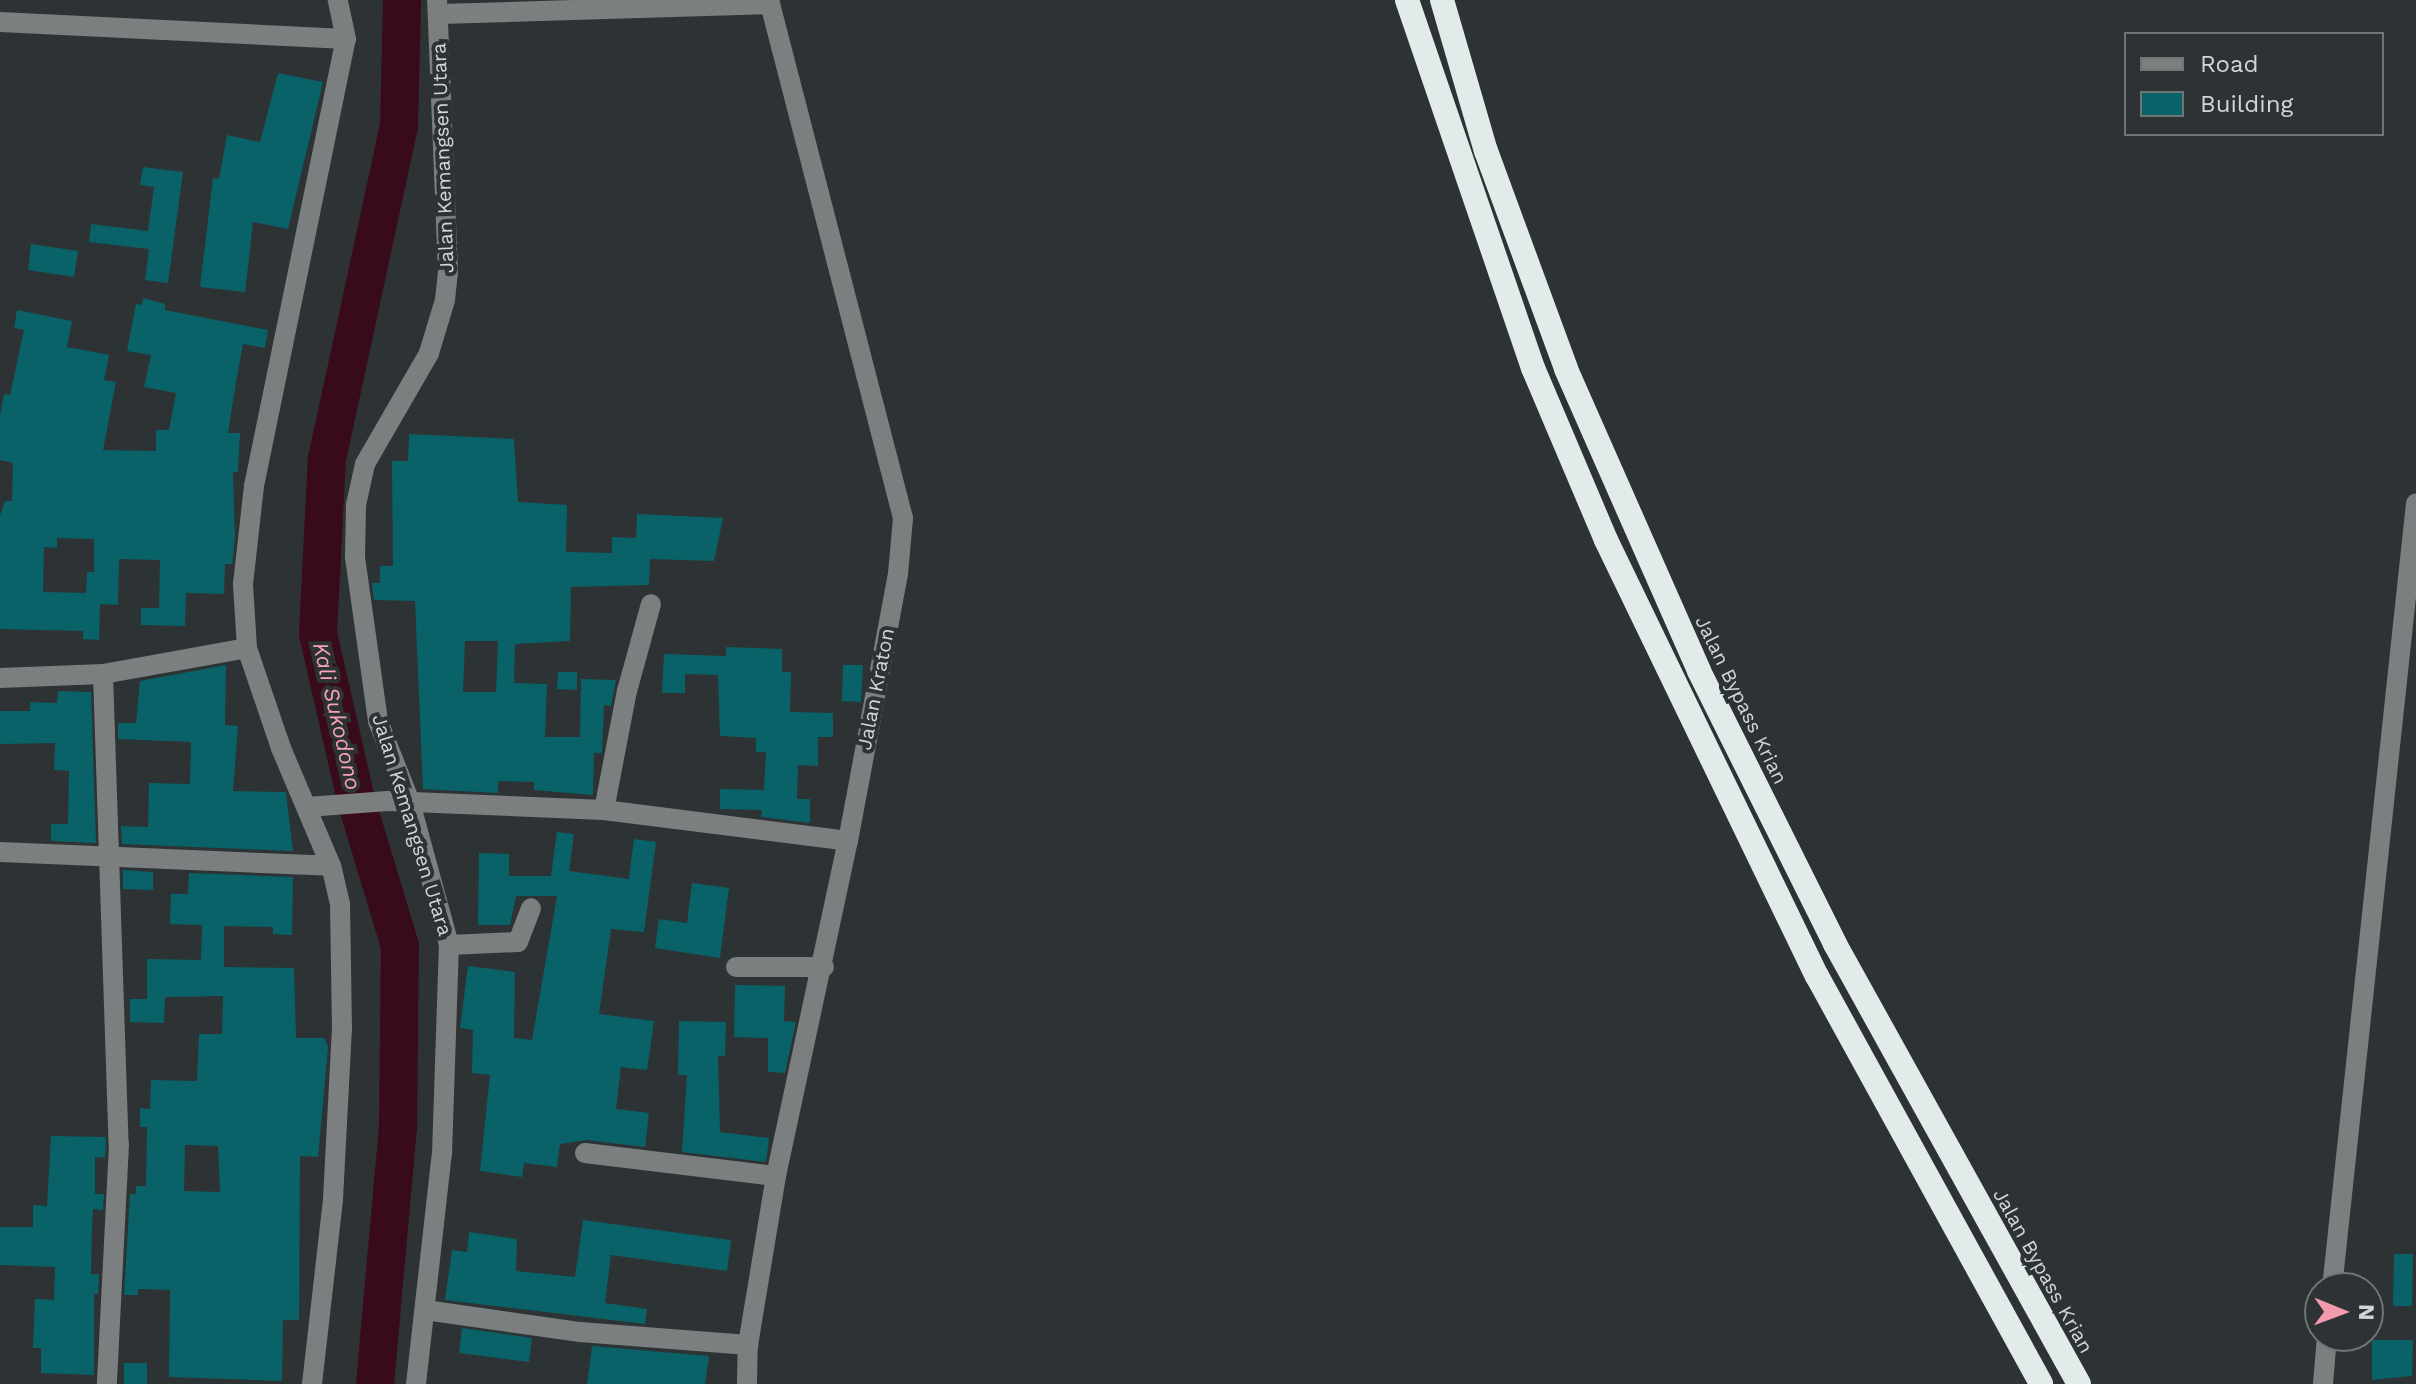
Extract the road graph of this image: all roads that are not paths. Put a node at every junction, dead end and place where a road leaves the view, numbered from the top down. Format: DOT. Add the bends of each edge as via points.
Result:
graph roads {
  1 [pos="338,0"];
  2 [pos="1407,0"];
  3 [pos="1442,0"];
  4 [pos="769,2"];
  5 [pos="438,7"];
  6 [pos="0,22"];
  7 [pos="346,39"];
  8 [pos="2416,503"];
  9 [pos="651,604"];
  10 [pos="247,648"];
  11 [pos="103,674"];
  12 [pos="0,678"];
  13 [pos="410,802"];
  14 [pos="316,807"];
  15 [pos="604,810"];
  16 [pos="848,841"];
  17 [pos="0,852"];
  18 [pos="111,856"];
  19 [pos="331,866"];
  20 [pos="531,908"];
  21 [pos="449,945"];
  22 [pos="736,967"];
  23 [pos="824,967"];
  24 [pos="585,1153"];
  25 [pos="776,1176"];
  26 [pos="2334,1272"];
  27 [pos="425,1310"];
  28 [pos="748,1345"];
  29 [pos="2326,1352"];
  30 [pos="107,1384"];
  31 [pos="312,1384"];
  32 [pos="416,1384"];
  33 [pos="747,1384"];
  34 [pos="2041,1384"];
  35 [pos="2079,1384"];
  36 [pos="2323,1384"];
  1 -- 7 [label="street"];
  2 -- 34 [label="highway" via="1533,368 1606,540 1817,976"];
  3 -- 35 [label="highway, Jalan Bypass Krian" via="1486,151 1566,369 1699,671 1842,958"];
  4 -- 5 [label="street"];
  4 -- 16 [label="street, Jalan Kraton" via="903,518 898,574"];
  5 -- 13 [label="street, Jalan Kemangsen Utara" via="445,300 429,353 368,456 356,505 355,557 378,721"];
  6 -- 7 [label="street"];
  7 -- 10 [label="street" via="254,486 244,560"];
  8 -- 26 [label="street"];
  9 -- 15 [label="street" via="627,691"];
  10 -- 11 [label="street"];
  10 -- 14 [label="street"];
  11 -- 12 [label="street"];
  11 -- 18 [label="street"];
  13 -- 14 [label="street"];
  13 -- 15 [label="street"];
  13 -- 21 [label="street, Jalan Kemangsen Utara"];
  14 -- 19 [label="street"];
  15 -- 16 [label="street"];
  16 -- 23 [label="street, Jalan Kraton"];
  17 -- 18 [label="street"];
  18 -- 19 [label="street"];
  18 -- 30 [label="street" via="119,1144"];
  19 -- 31 [label="street" via="340,904 342,1030 333,1199"];
  20 -- 21 [label="street" via="518,942"];
  21 -- 27 [label="street, Jalan Kemangsen Utara" via="442,1154"];
  22 -- 23 [label="street"];
  23 -- 25 [label="street, Jalan Kraton"];
  24 -- 25 [label="street"];
  25 -- 28 [label="street, Jalan Kraton"];
  27 -- 28 [label="street" via="580,1332"];
  27 -- 32 [label="street, Jalan Kemangsen Utara"];
  28 -- 33 [label="street, Jalan Kraton"];
  29 -- 36 [label="street"];
}
